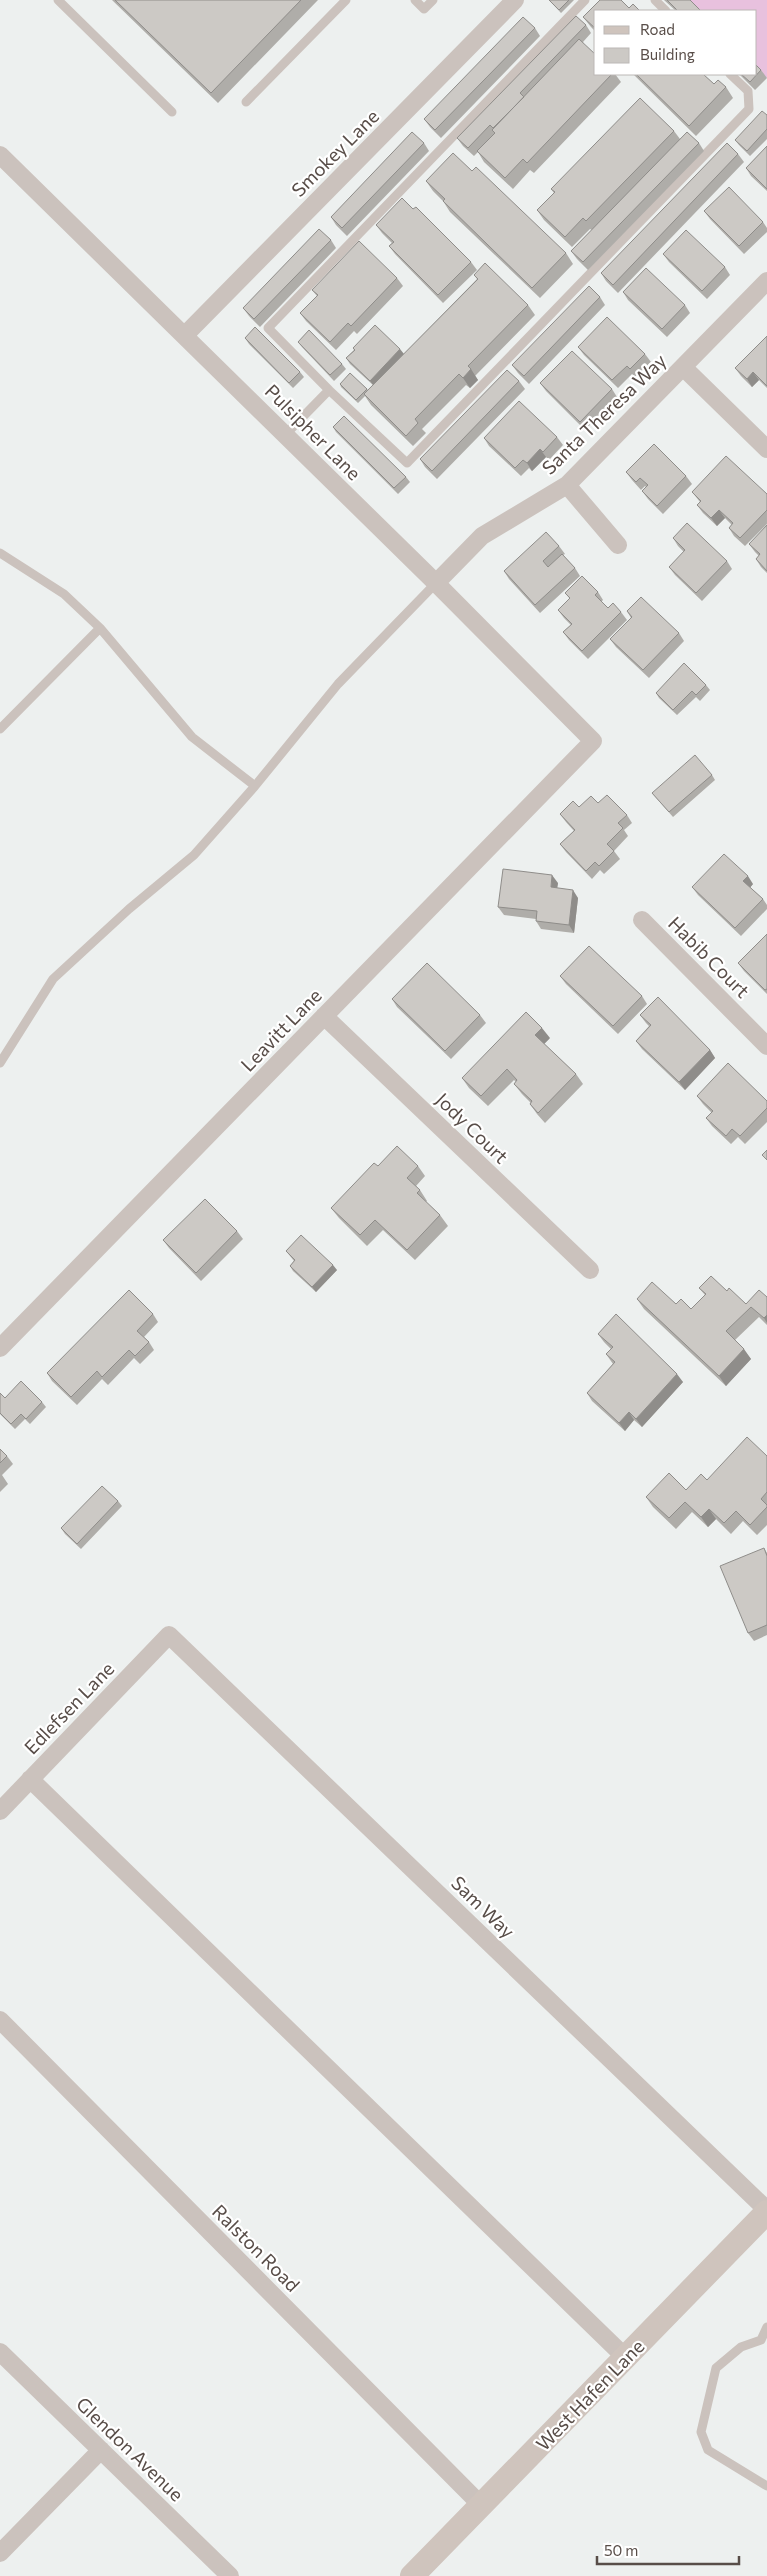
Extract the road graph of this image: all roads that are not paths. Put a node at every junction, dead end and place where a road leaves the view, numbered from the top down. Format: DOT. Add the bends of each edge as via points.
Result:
graph roads {
  1 [pos="58,0"];
  2 [pos="346,0"];
  3 [pos="415,0"];
  4 [pos="433,0"];
  5 [pos="514,0"];
  6 [pos="586,0"];
  7 [pos="655,0"];
  8 [pos="665,10"];
  9 [pos="731,75"];
  10 [pos="246,102"];
  11 [pos="172,112"];
  12 [pos="0,155"];
  13 [pos="767,281"];
  14 [pos="185,335"];
  15 [pos="683,366"];
  16 [pos="330,390"];
  17 [pos="286,434"];
  18 [pos="767,448"];
  19 [pos="567,485"];
  20 [pos="618,545"];
  21 [pos="0,553"];
  22 [pos="436,582"];
  23 [pos="100,628"];
  24 [pos="0,729"];
  25 [pos="593,742"];
  26 [pos="255,786"];
  27 [pos="642,920"];
  28 [pos="324,1016"];
  29 [pos="767,1046"];
  30 [pos="0,1063"];
  31 [pos="590,1270"];
  32 [pos="0,1348"];
  33 [pos="169,1635"];
  34 [pos="30,1779"];
  35 [pos="0,1811"];
  36 [pos="0,2020"];
  37 [pos="767,2211"];
  38 [pos="767,2327"];
  39 [pos="0,2352"];
  40 [pos="626,2358"];
  41 [pos="101,2450"];
  42 [pos="767,2486"];
  43 [pos="482,2506"];
  44 [pos="0,2554"];
  45 [pos="230,2576"];
  46 [pos="412,2576"];
  1 -- 11 [label="lane"];
  2 -- 10 [label="lane"];
  3 -- 4 [label="lane" via="424,9"];
  5 -- 14 [label="street, Smokey Lane"];
  6 -- 16 [label="lane" via="268,328"];
  7 -- 8 [label="lane"];
  9 -- 16 [label="lane" via="748,91 749,110 407,463"];
  12 -- 14 [label="street, Pulsipher Lane"];
  13 -- 15 [label="street, Santa Theresa Way"];
  14 -- 17 [label="street, Pulsipher Lane"];
  15 -- 18 [label="street"];
  15 -- 19 [label="street, Santa Theresa Way"];
  16 -- 17 [label="lane"];
  17 -- 22 [label="street, Pulsipher Lane"];
  19 -- 20 [label="street"];
  19 -- 22 [label="street, Santa Theresa Way" via="482,536"];
  21 -- 23 [label="lane" via="64,594"];
  22 -- 25 [label="street, Pulsipher Lane"];
  22 -- 26 [label="lane" via="338,684"];
  23 -- 24 [label="lane"];
  23 -- 26 [label="lane" via="192,737"];
  25 -- 28 [label="street, Leavitt Lane"];
  26 -- 30 [label="lane" via="194,855 53,979"];
  27 -- 29 [label="street, Habib Court"];
  28 -- 31 [label="street, Jody Court"];
  28 -- 32 [label="street, Leavitt Lane"];
  33 -- 34 [label="street, Edlefsen Lane"];
  33 -- 37 [label="street, Sam Way"];
  34 -- 35 [label="street, Edlefsen Lane"];
  34 -- 40 [label="street"];
  36 -- 43 [label="street, Ralston Road"];
  37 -- 40 [label="main road, West Hafen Lane"];
  38 -- 42 [label="lane" via="761,2340 741,2347 716,2368 701,2432 708,2450"];
  39 -- 41 [label="street, Glendon Avenue"];
  40 -- 43 [label="main road, West Hafen Lane"];
  41 -- 44 [label="street"];
  41 -- 45 [label="street, Glendon Avenue"];
  43 -- 46 [label="main road, West Hafen Lane"];
}
